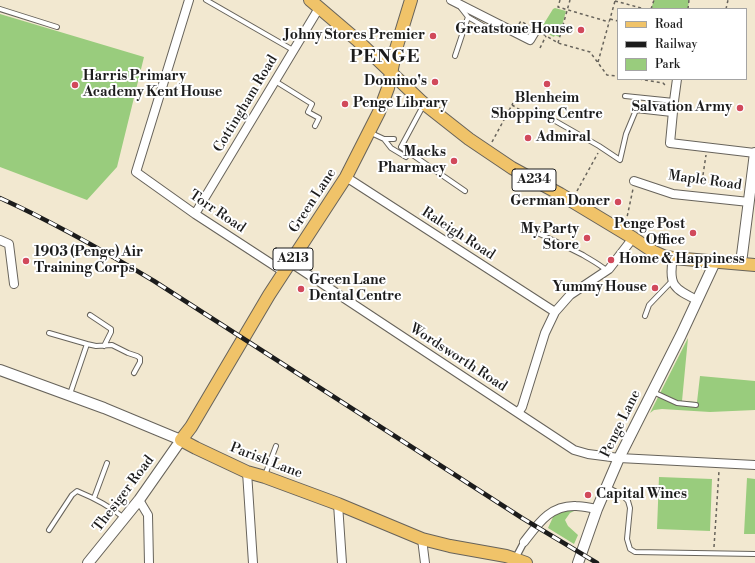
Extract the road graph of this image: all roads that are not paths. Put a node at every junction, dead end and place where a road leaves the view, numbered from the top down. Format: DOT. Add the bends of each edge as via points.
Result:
graph roads {
  1 [pos="189,0"];
  2 [pos="206,0"];
  3 [pos="411,0"];
  4 [pos="454,1"];
  5 [pos="314,4"];
  6 [pos="0,9"];
  7 [pos="468,17"];
  8 [pos="57,27"];
  9 [pos="490,30"];
  10 [pos="536,30"];
  11 [pos="293,50"];
  12 [pos="455,56"];
  13 [pos="391,72"];
  14 [pos="677,80"];
  15 [pos="275,81"];
  16 [pos="625,96"];
  17 [pos="674,98"];
  18 [pos="424,104"];
  19 [pos="536,110"];
  20 [pos="672,114"];
  21 [pos="315,126"];
  22 [pos="369,132"];
  23 [pos="384,139"];
  24 [pos="394,139"];
  25 [pos="755,153"];
  26 [pos="406,157"];
  27 [pos="346,178"];
  28 [pos="634,181"];
  29 [pos="465,191"];
  30 [pos="749,202"];
  31 [pos="195,214"];
  32 [pos="526,228"];
  33 [pos="633,238"];
  34 [pos="0,240"];
  35 [pos="673,258"];
  36 [pos="715,262"];
  37 [pos="740,263"];
  38 [pos="755,265"];
  39 [pos="287,268"];
  40 [pos="606,271"];
  41 [pos="672,281"];
  42 [pos="14,284"];
  43 [pos="697,300"];
  44 [pos="555,312"];
  45 [pos="90,315"];
  46 [pos="645,316"];
  47 [pos="49,333"];
  48 [pos="87,344"];
  49 [pos="104,346"];
  50 [pos="0,370"];
  51 [pos="134,373"];
  52 [pos="652,392"];
  53 [pos="70,395"];
  54 [pos="696,405"];
  55 [pos="518,413"];
  56 [pos="181,440"];
  57 [pos="276,446"];
  58 [pos="619,458"];
  59 [pos="107,463"];
  60 [pos="755,465"];
  61 [pos="247,472"];
  62 [pos="264,477"];
  63 [pos="607,487"];
  64 [pos="94,498"];
  65 [pos="139,500"];
  66 [pos="338,504"];
  67 [pos="597,509"];
  68 [pos="124,518"];
  69 [pos="49,530"];
  70 [pos="422,539"];
  71 [pos="524,542"];
  72 [pos="755,554"];
  73 [pos="514,560"];
  74 [pos="88,563"];
  75 [pos="149,563"];
  76 [pos="253,563"];
  77 [pos="342,563"];
  78 [pos="425,563"];
  79 [pos="578,563"];
  1 -- 31 [label="street, Torr Road" via="136,172"];
  2 -- 11 [label="lane"];
  3 -- 13 [label="main road, A213"];
  4 -- 7 [label="lane"];
  4 -- 10 [label="street" via="530,40"];
  5 -- 11 [label="street, Cottingham Road"];
  5 -- 13 [label="main road, A234"];
  6 -- 8 [label="lane"];
  7 -- 9 [label="lane"];
  7 -- 12 [label="lane"];
  11 -- 15 [label="street, Cottingham Road"];
  13 -- 18 [label="main road, A234"];
  13 -- 22 [label="main road, Green Lane / A213" via="388,88"];
  14 -- 17 [label="street"];
  15 -- 21 [label="lane" via="312,104 308,112 319,118"];
  15 -- 31 [label="street, Cottingham Road"];
  16 -- 17 [label="lane"];
  17 -- 20 [label="street"];
  18 -- 29 [label="lane" via="401,147"];
  18 -- 33 [label="main road, A234" via="512,168"];
  19 -- 20 [label="lane" via="620,160 626,134 636,110"];
  20 -- 25 [label="street" via="670,143"];
  22 -- 23 [label="lane"];
  22 -- 27 [label="main road, Green Lane / A213"];
  23 -- 24 [label="lane"];
  23 -- 26 [label="lane" via="398,155"];
  25 -- 30 [label="street, Maple Road"];
  27 -- 39 [label="main road, Green Lane / A213"];
  27 -- 44 [label="street, Raleigh Road"];
  28 -- 30 [label="street, Maple Road" via="673,194"];
  30 -- 37 [label="street, Maple Road"];
  31 -- 39 [label="street, Torr Road"];
  32 -- 40 [label="lane" via="559,242"];
  33 -- 35 [label="main road, A234" via="654,252"];
  33 -- 40 [label="street"];
  34 -- 42 [label="street" via="9,244"];
  35 -- 36 [label="main road, A234"];
  35 -- 41 [label="street"];
  36 -- 37 [label="main road, A234"];
  36 -- 43 [label="street, Penge Lane"];
  37 -- 38 [label="main road, A234"];
  39 -- 55 [label="street, Wordsworth Road"];
  39 -- 56 [label="main road, Green Lane / A213"];
  40 -- 44 [label="street" via="570,295"];
  41 -- 43 [label="street" via="681,292"];
  41 -- 46 [label="lane" via="649,306"];
  43 -- 52 [label="street, Penge Lane"];
  44 -- 55 [label="street" via="545,333"];
  45 -- 49 [label="lane" via="111,329"];
  47 -- 48 [label="lane"];
  48 -- 49 [label="lane"];
  48 -- 53 [label="lane"];
  49 -- 51 [label="lane" via="112,345 138,357 140,362"];
  50 -- 53 [label="street, Parish Lane"];
  52 -- 54 [label="lane" via="677,403"];
  52 -- 58 [label="street, Penge Lane"];
  53 -- 56 [label="street, Parish Lane"];
  55 -- 58 [label="street, Wordsworth Road" via="574,450"];
  56 -- 61 [label="main road, Parish Lane"];
  56 -- 65 [label="street, Thesiger Road"];
  57 -- 62 [label="lane"];
  58 -- 60 [label="street, Wordsworth Road"];
  58 -- 63 [label="street, Penge Lane"];
  59 -- 64 [label="lane"];
  61 -- 62 [label="main road, Parish Lane"];
  61 -- 76 [label="street"];
  62 -- 66 [label="main road, Parish Lane"];
  63 -- 67 [label="street, Penge Lane"];
  63 -- 72 [label="lane" via="628,501 630,508 627,540 630,549 635,552"];
  64 -- 68 [label="lane"];
  64 -- 69 [label="lane" via="77,491"];
  65 -- 68 [label="street, Thesiger Road"];
  65 -- 75 [label="street" via="148,515"];
  66 -- 70 [label="main road, Parish Lane"];
  66 -- 77 [label="street"];
  67 -- 71 [label="street" via="560,507 544,517"];
  67 -- 79 [label="street, Penge Lane"];
  68 -- 74 [label="street, Thesiger Road"];
  70 -- 73 [label="main road, Parish Lane"];
  70 -- 78 [label="street"];
  71 -- 73 [label="street"];
}
